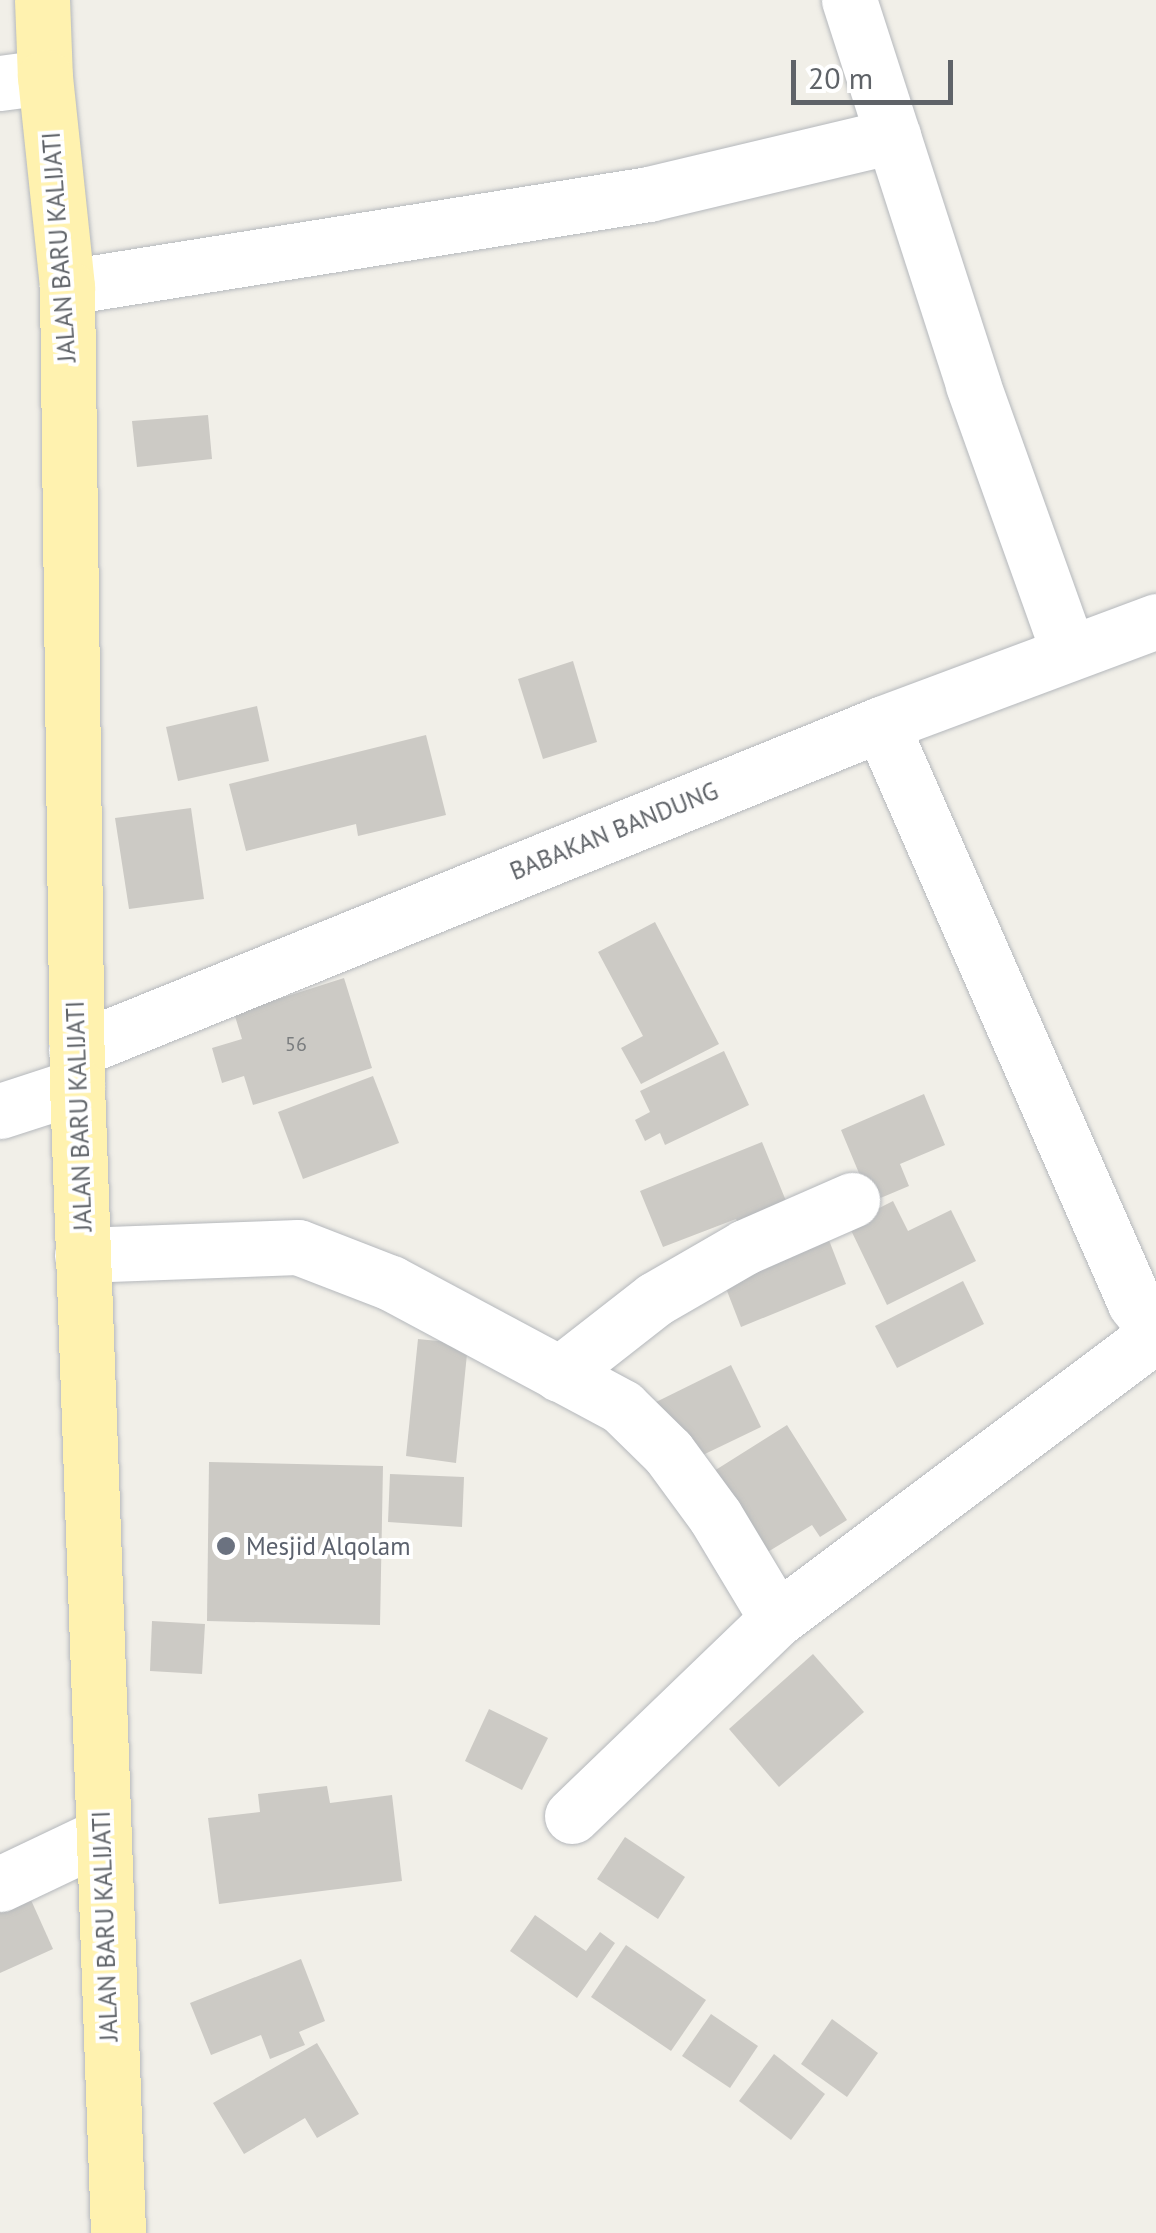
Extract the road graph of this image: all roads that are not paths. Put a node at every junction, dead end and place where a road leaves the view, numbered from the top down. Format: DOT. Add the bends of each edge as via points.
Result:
graph roads {
  1 [pos="42,0"];
  2 [pos="849,0"];
  3 [pos="22,80"];
  4 [pos="893,136"];
  5 [pos="67,287"];
  6 [pos="1156,621"];
  7 [pos="1068,650"];
  8 [pos="880,724"];
  9 [pos="76,1068"];
  10 [pos="0,1111"];
  11 [pos="852,1200"];
  12 [pos="82,1255"];
  13 [pos="1156,1332"];
  14 [pos="558,1374"];
  15 [pos="777,1620"];
  16 [pos="572,1816"];
  17 [pos="101,1836"];
  18 [pos="0,1884"];
  19 [pos="118,2233"];
  1 -- 3 [label="main road, JALAN BARU KALIJATI"];
  2 -- 4 [label="street"];
  3 -- 5 [label="main road, JALAN BARU KALIJATI"];
  4 -- 5 [label="street" via="649,194"];
  4 -- 7 [label="street"];
  5 -- 9 [label="main road, JALAN BARU KALIJATI"];
  6 -- 7 [label="street, BABAKAN BANDUNG"];
  7 -- 8 [label="street, BABAKAN BANDUNG"];
  8 -- 9 [label="street, BABAKAN BANDUNG"];
  8 -- 13 [label="street" via="1135,1303"];
  9 -- 10 [label="street, BABAKAN BANDUNG"];
  9 -- 12 [label="main road, JALAN BARU KALIJATI"];
  11 -- 14 [label="street" via="745,1247 655,1299"];
  12 -- 14 [label="street" via="298,1247 391,1283"];
  12 -- 17 [label="main road, JALAN BARU KALIJATI"];
  13 -- 15 [label="street"];
  14 -- 15 [label="street" via="622,1407 668,1452"];
  15 -- 16 [label="street"];
  17 -- 18 [label="street"];
  17 -- 19 [label="main road, JALAN BARU KALIJATI"];
}
